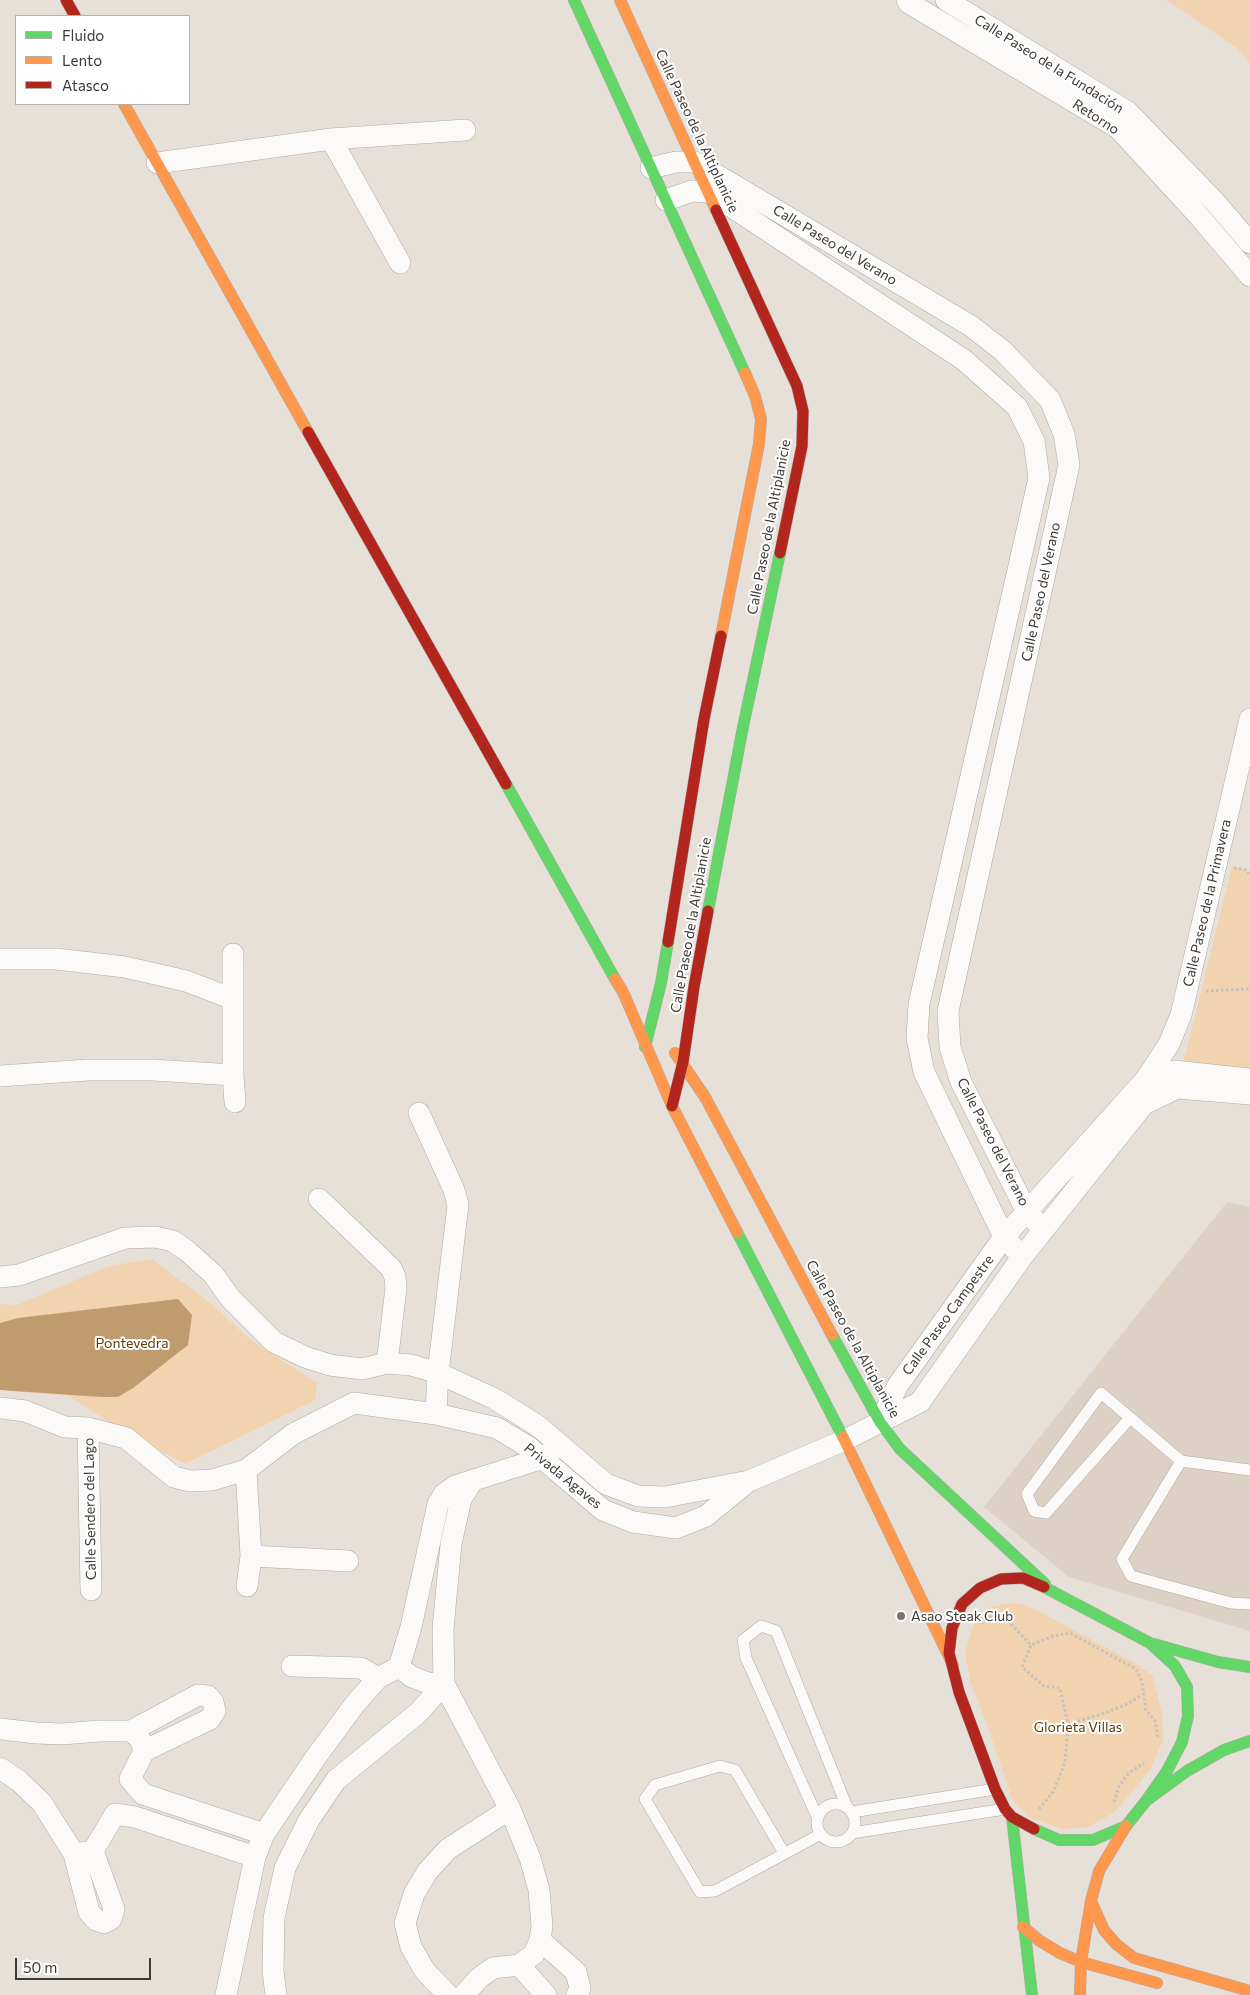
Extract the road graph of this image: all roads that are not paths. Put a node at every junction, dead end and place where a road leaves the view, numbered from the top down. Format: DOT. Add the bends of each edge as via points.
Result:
graph roads {
  1 [pos="66,0"];
  2 [pos="574,0"];
  3 [pos="620,0"];
  4 [pos="907,0"];
  5 [pos="946,0"];
  6 [pos="74,15"];
  7 [pos="125,105"];
  8 [pos="465,130"];
  9 [pos="331,139"];
  10 [pos="695,162"];
  11 [pos="157,164"];
  12 [pos="651,168"];
  13 [pos="708,192"];
  14 [pos="666,200"];
  15 [pos="1250,243"];
  16 [pos="400,263"];
  17 [pos="1250,276"];
  18 [pos="982,334"];
  19 [pos="964,360"];
  20 [pos="988,702"];
  21 [pos="1015,707"];
  22 [pos="1250,719"];
  23 [pos="949,878"];
  24 [pos="977,883"];
  25 [pos="233,954"];
  26 [pos="0,959"];
  27 [pos="623,992"];
  28 [pos="233,999"];
  29 [pos="656,1027"];
  30 [pos="670,1046"];
  31 [pos="645,1047"];
  32 [pos="682,1062"];
  33 [pos="233,1075"];
  34 [pos="0,1076"];
  35 [pos="1250,1079"];
  36 [pos="1146,1080"];
  37 [pos="1250,1094"];
  38 [pos="235,1102"];
  39 [pos="672,1106"];
  40 [pos="419,1113"];
  41 [pos="319,1199"];
  42 [pos="1026,1210"];
  43 [pos="1043,1230"];
  44 [pos="1004,1237"];
  45 [pos="1022,1257"];
  46 [pos="0,1277"];
  47 [pos="387,1363"];
  48 [pos="362,1369"];
  49 [pos="438,1373"];
  50 [pos="354,1402"];
  51 [pos="0,1408"];
  52 [pos="436,1414"];
  53 [pos="1130,1418"];
  54 [pos="880,1422"];
  55 [pos="88,1428"];
  56 [pos="845,1440"];
  57 [pos="561,1444"];
  58 [pos="543,1458"];
  59 [pos="1181,1461"];
  60 [pos="246,1470"];
  61 [pos="1250,1470"];
  62 [pos="473,1480"];
  63 [pos="749,1481"];
  64 [pos="251,1556"];
  65 [pos="348,1561"];
  66 [pos="247,1586"];
  67 [pos="1050,1589"];
  68 [pos="91,1590"];
  69 [pos="1250,1604"];
  70 [pos="1150,1643"];
  71 [pos="292,1666"];
  72 [pos="953,1666"];
  73 [pos="399,1667"];
  74 [pos="1250,1667"];
  75 [pos="378,1678"];
  76 [pos="444,1684"];
  77 [pos="0,1729"];
  78 [pos="131,1730"];
  79 [pos="1250,1740"];
  80 [pos="144,1750"];
  81 [pos="0,1768"];
  82 [pos="995,1790"];
  83 [pos="1146,1801"];
  84 [pos="510,1809"];
  85 [pos="849,1809"];
  86 [pos="1009,1813"];
  87 [pos="818,1819"];
  88 [pos="1126,1826"];
  89 [pos="852,1833"];
  90 [pos="264,1834"];
  91 [pos="821,1834"];
  92 [pos="784,1853"];
  93 [pos="255,1857"];
  94 [pos="1091,1902"];
  95 [pos="1023,1926"];
  96 [pos="540,1940"];
  97 [pos="1081,1962"];
  98 [pos="518,1965"];
  99 [pos="1129,1976"];
  100 [pos="1109,1982"];
  101 [pos="1168,1987"];
  102 [pos="1250,1991"];
  103 [pos="226,1995"];
  104 [pos="276,1995"];
  105 [pos="448,1995"];
  106 [pos="464,1995"];
  107 [pos="546,1995"];
  108 [pos="577,1995"];
  109 [pos="1032,1995"];
  110 [pos="1080,1995"];
  1 -- 6 [label="main road"];
  2 -- 12 [label="main road, Calle Paseo de la Altiplanicie"];
  3 -- 10 [label="main road, Calle Paseo de la Altiplanicie"];
  4 -- 17 [label="street, Retorno" via="1118,128"];
  5 -- 15 [label="street, Calle Paseo de la Fundación" via="1128,112"];
  7 -- 11 [label="main road"];
  8 -- 9 [label="street"];
  9 -- 11 [label="street"];
  9 -- 16 [label="street"];
  10 -- 12 [label="street" via="676,162"];
  10 -- 13 [label="main road, Calle Paseo de la Altiplanicie"];
  10 -- 18 [label="street, Calle Paseo del Verano"];
  11 -- 27 [label="main road"];
  12 -- 14 [label="main road, Calle Paseo de la Altiplanicie"];
  13 -- 14 [label="street" via="692,191"];
  13 -- 19 [label="street, Calle Paseo del Verano"];
  13 -- 32 [label="main road, Calle Paseo de la Altiplanicie" via="797,386 803,411 802,446 738,726"];
  14 -- 29 [label="main road, Calle Paseo de la Altiplanicie" via="755,396 761,419 661,983"];
  18 -- 19 [label="street"];
  18 -- 21 [label="street, Calle Paseo del Verano" via="1050,400 1064,434 1069,464"];
  19 -- 20 [label="street, Calle Paseo del Verano" via="1017,407 1034,441 1039,478"];
  20 -- 21 [label="street"];
  20 -- 23 [label="street, Calle Paseo del Verano"];
  21 -- 24 [label="street, Calle Paseo del Verano"];
  22 -- 36 [label="street, Calle Paseo de la Primavera" via="1181,1015 1169,1044"];
  23 -- 24 [label="street"];
  23 -- 44 [label="street, Calle Paseo del Verano" via="919,1004 917,1038 924,1072"];
  24 -- 42 [label="street, Calle Paseo del Verano" via="948,1011 950,1047 961,1082"];
  25 -- 28 [label="street"];
  26 -- 28 [label="street" via="56,959 125,967 186,981"];
  27 -- 29 [label="main road"];
  27 -- 31 [label="main road"];
  28 -- 33 [label="street"];
  29 -- 31 [label="main road, Calle Paseo de la Altiplanicie"];
  30 -- 32 [label="main road, Calle Paseo de la Altiplanicie"];
  31 -- 39 [label="main road"];
  32 -- 39 [label="main road, Calle Paseo de la Altiplanicie"];
  32 -- 54 [label="main road, Calle Paseo de la Altiplanicie" via="705,1097"];
  33 -- 34 [label="street" via="88,1070"];
  33 -- 38 [label="street"];
  35 -- 36 [label="street, Calle Paseo Campestre" via="1174,1071"];
  36 -- 42 [label="street, Calle Paseo Campestre"];
  37 -- 43 [label="street, Calle Paseo Campestre" via="1176,1088 1144,1104"];
  39 -- 56 [label="main road"];
  40 -- 49 [label="street" via="458,1205"];
  41 -- 47 [label="street" via="391,1268 395,1277"];
  42 -- 43 [label="street, Calle Paseo del Verano"];
  42 -- 44 [label="street, Calle Paseo Campestre"];
  43 -- 45 [label="street, Calle Paseo Campestre"];
  44 -- 45 [label="street, Calle Paseo del Verano"];
  44 -- 54 [label="street, Calle Paseo Campestre" via="898,1384"];
  45 -- 54 [label="street, Calle Paseo Campestre" via="920,1402"];
  46 -- 48 [label="street" via="19,1274 126,1238 155,1237 173,1241 213,1274 231,1299 274,1342 330,1365"];
  47 -- 48 [label="street, Privada Agaves"];
  47 -- 49 [label="street, Privada Agaves" via="411,1365"];
  48 -- 50 [label="street" via="355,1378"];
  49 -- 52 [label="street"];
  49 -- 57 [label="street, Privada Agaves" via="495,1399"];
  50 -- 52 [label="street, Privada Agaves"];
  50 -- 60 [label="street" via="293,1434"];
  51 -- 55 [label="street" via="25,1411 65,1427"];
  52 -- 58 [label="street, Privada Agaves" via="497,1428"];
  53 -- 53 [label="lane" via="1101,1393 1027,1494 1034,1511 1046,1513"];
  53 -- 59 [label="lane"];
  54 -- 56 [label="street, Privada Agaves"];
  54 -- 67 [label="main road, Calle Paseo de la Altiplanicie" via="900,1449"];
  55 -- 60 [label="street" via="126,1438 174,1477 190,1482 212,1480"];
  55 -- 68 [label="street, Calle Sendero del Lago"];
  56 -- 63 [label="street, Privada Agaves"];
  56 -- 72 [label="main road"];
  57 -- 58 [label="street"];
  57 -- 63 [label="street, Privada Agaves" via="606,1484 638,1496 665,1497"];
  58 -- 62 [label="street"];
  58 -- 63 [label="street, Privada Agaves" via="603,1510 633,1522 655,1526 676,1528 706,1516"];
  59 -- 61 [label="lane"];
  59 -- 69 [label="lane" via="1122,1559 1131,1576 1231,1603"];
  60 -- 64 [label="street"];
  62 -- 73 [label="street" via="455,1486 444,1494 438,1504"];
  62 -- 76 [label="street" via="461,1499 451,1544 443,1629"];
  64 -- 65 [label="street"];
  64 -- 66 [label="street"];
  67 -- 70 [label="main road"];
  67 -- 72 [label="main road" via="1023,1578 1002,1579 980,1588 962,1604 952,1628 950,1653"];
  70 -- 74 [label="main road" via="1218,1662"];
  70 -- 83 [label="main road" via="1174,1666 1187,1687 1188,1716 1182,1742"];
  71 -- 75 [label="street" via="361,1668"];
  72 -- 82 [label="main road" via="959,1692"];
  73 -- 75 [label="street"];
  73 -- 76 [label="street" via="412,1677"];
  75 -- 90 [label="street" via="354,1704"];
  76 -- 84 [label="street"];
  76 -- 104 [label="street" via="418,1713 336,1780 309,1820 285,1868 274,1918"];
  77 -- 78 [label="street" via="62,1734"];
  78 -- 80 [label="street" via="140,1739"];
  78 -- 80 [label="street" via="198,1695 208,1696 213,1702 214,1711 210,1719"];
  79 -- 83 [label="main road" via="1224,1750 1187,1771"];
  80 -- 90 [label="street" via="130,1779 143,1794"];
  81 -- 93 [label="street" via="42,1803 84,1852 115,1814 135,1817"];
  82 -- 85 [label="lane"];
  82 -- 86 [label="main road"];
  83 -- 88 [label="main road"];
  84 -- 96 [label="street" via="539,1890"];
  84 -- 105 [label="street" via="448,1849 427,1872 414,1894 405,1923 411,1947 426,1971"];
  85 -- 87 [label="lane" via="833,1804 821,1812"];
  85 -- 87 [label="lane" via="776,1631 761,1626 743,1640 746,1658"];
  85 -- 89 [label="lane" via="855,1819"];
  86 -- 88 [label="main road" via="1026,1826 1059,1840 1092,1840"];
  86 -- 89 [label="lane"];
  86 -- 95 [label="main road"];
  87 -- 91 [label="lane"];
  88 -- 94 [label="main road" via="1100,1871"];
  89 -- 91 [label="lane" via="840,1841"];
  90 -- 93 [label="street"];
  91 -- 92 [label="lane"];
  92 -- 92 [label="lane" via="715,1891 700,1892 645,1799 655,1785 720,1766 735,1770"];
  93 -- 103 [label="street"];
  94 -- 97 [label="main road"];
  94 -- 102 [label="main road" via="1104,1930 1134,1958"];
  95 -- 97 [label="main road" via="1040,1941"];
  95 -- 109 [label="main road"];
  96 -- 98 [label="street" via="534,1954"];
  96 -- 108 [label="street" via="576,1972 580,1988"];
  97 -- 99 [label="main road"];
  97 -- 110 [label="main road"];
  98 -- 106 [label="street" via="494,1968 479,1978"];
  98 -- 107 [label="street"];
  99 -- 100 [label="main road"];
  99 -- 101 [label="main road"];
}
